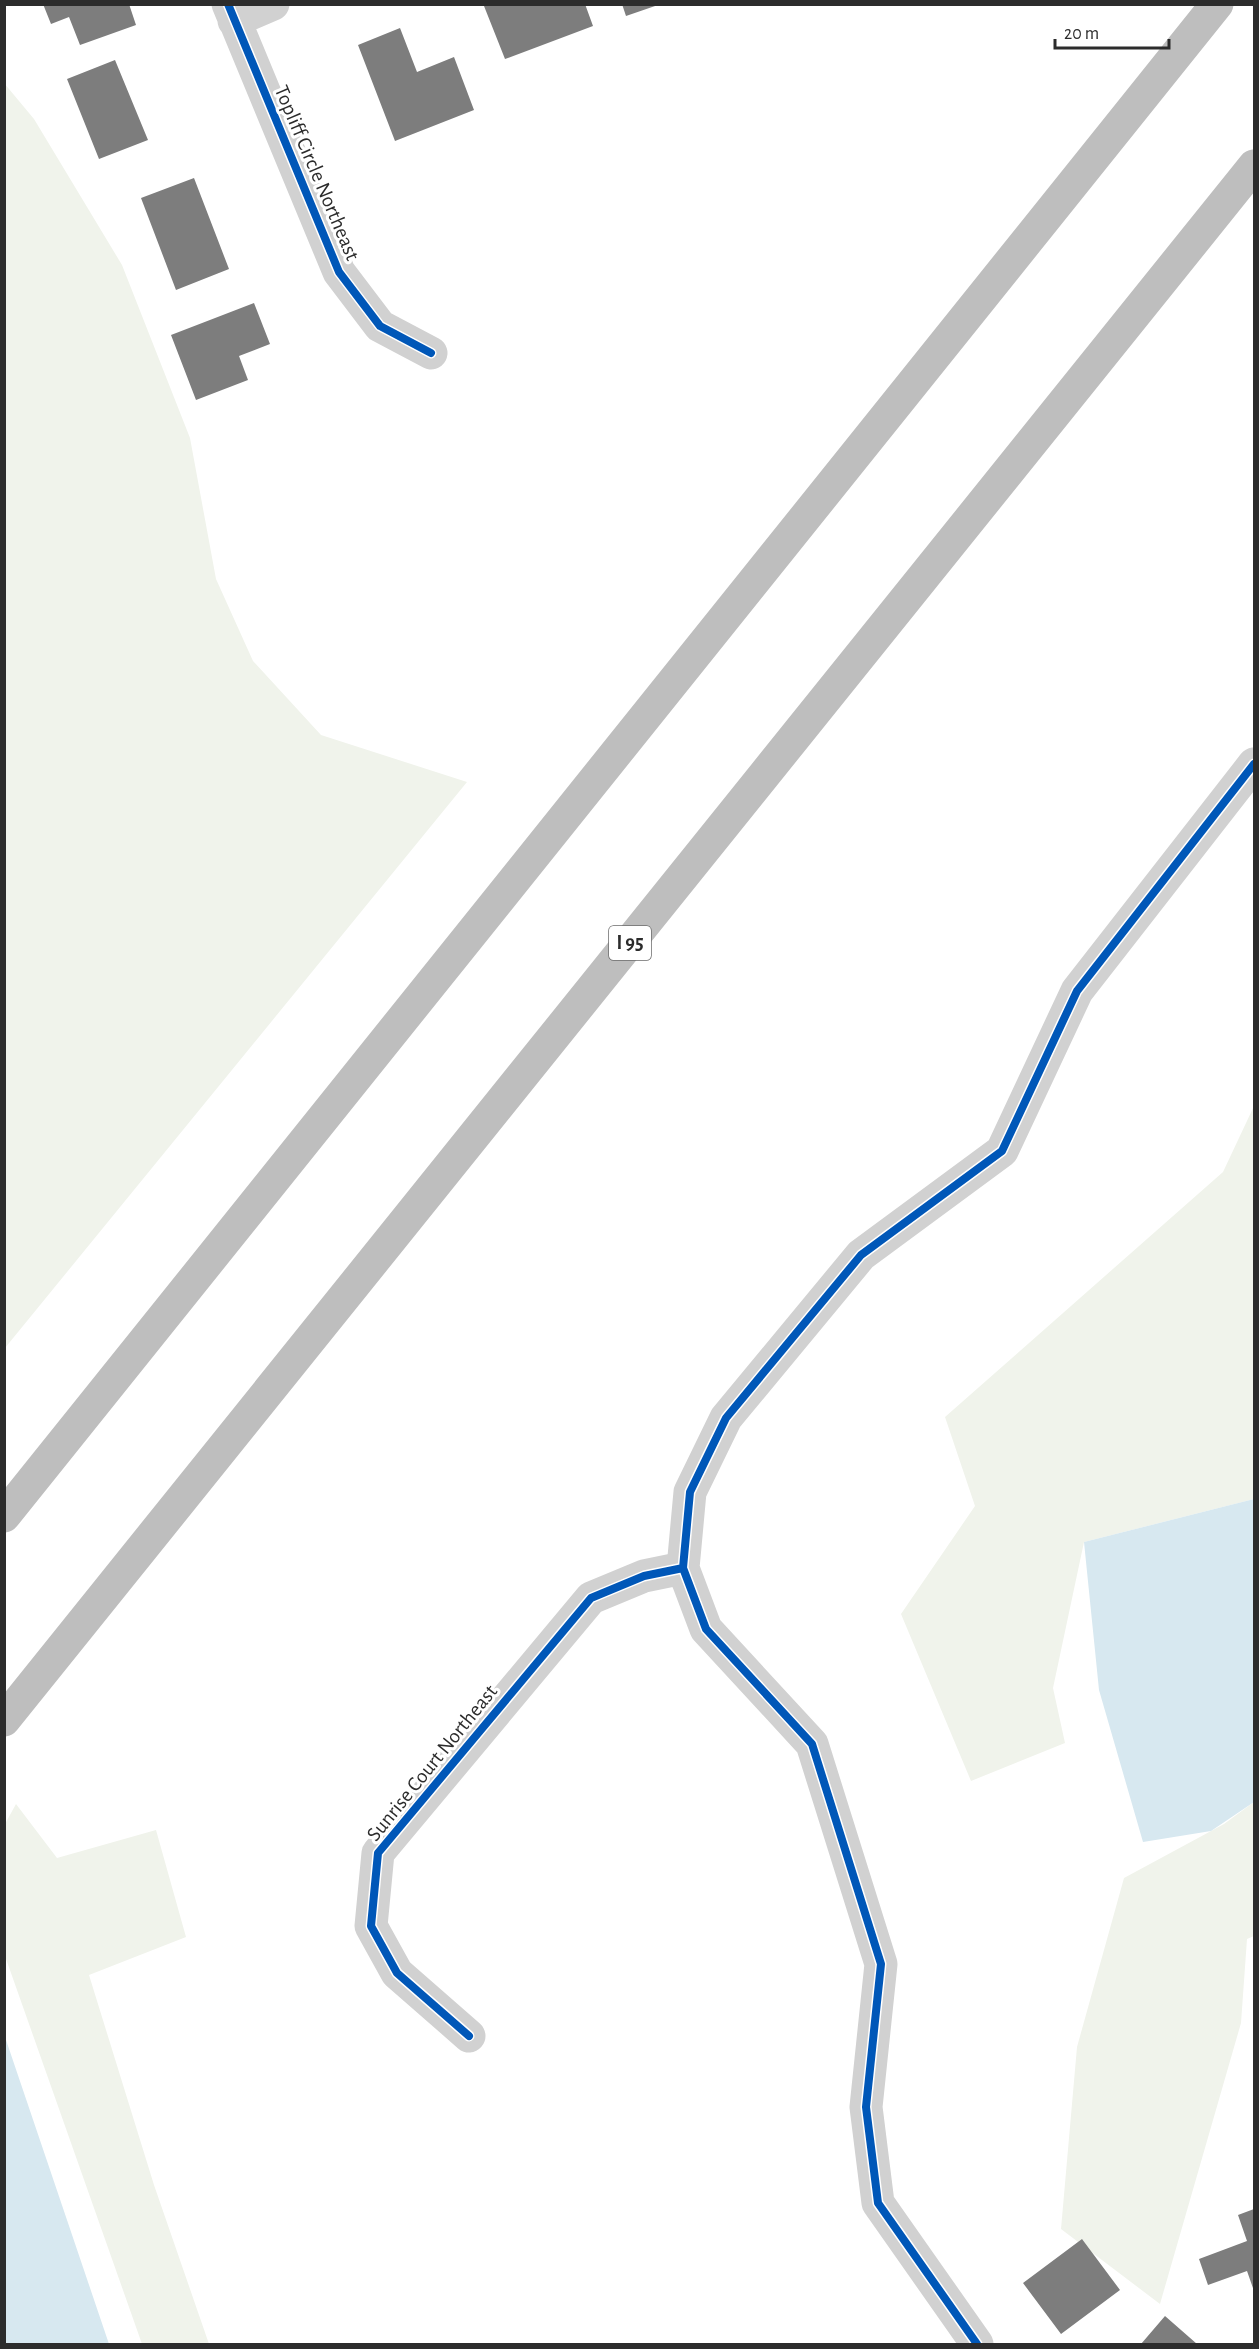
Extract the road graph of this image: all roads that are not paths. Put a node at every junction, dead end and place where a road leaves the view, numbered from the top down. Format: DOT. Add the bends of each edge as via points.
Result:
graph roads {
  1 [pos="273,4"];
  2 [pos="1217,4"];
  3 [pos="231,13"];
  4 [pos="1254,166"];
  5 [pos="431,353"];
  6 [pos="1251,777"];
  7 [pos="4,1516"];
  8 [pos="683,1568"];
  9 [pos="4,1720"];
  10 [pos="469,2036"];
  11 [pos="977,2344"];
  1 -- 3 [label="street"];
  2 -- 7 [label="highway"];
  3 -- 5 [label="street, Topliff Circle Northeast" via="339,272 380,326"];
  4 -- 9 [label="highway, I 95"];
  6 -- 8 [label="street" via="1077,991 1002,1151 861,1256 726,1419 690,1492"];
  8 -- 10 [label="street, Sunrise Court Northeast" via="644,1576 591,1598 378,1853 371,1926 397,1973"];
  8 -- 11 [label="street" via="706,1629 812,1744 881,1964 866,2107 878,2203"];
}
